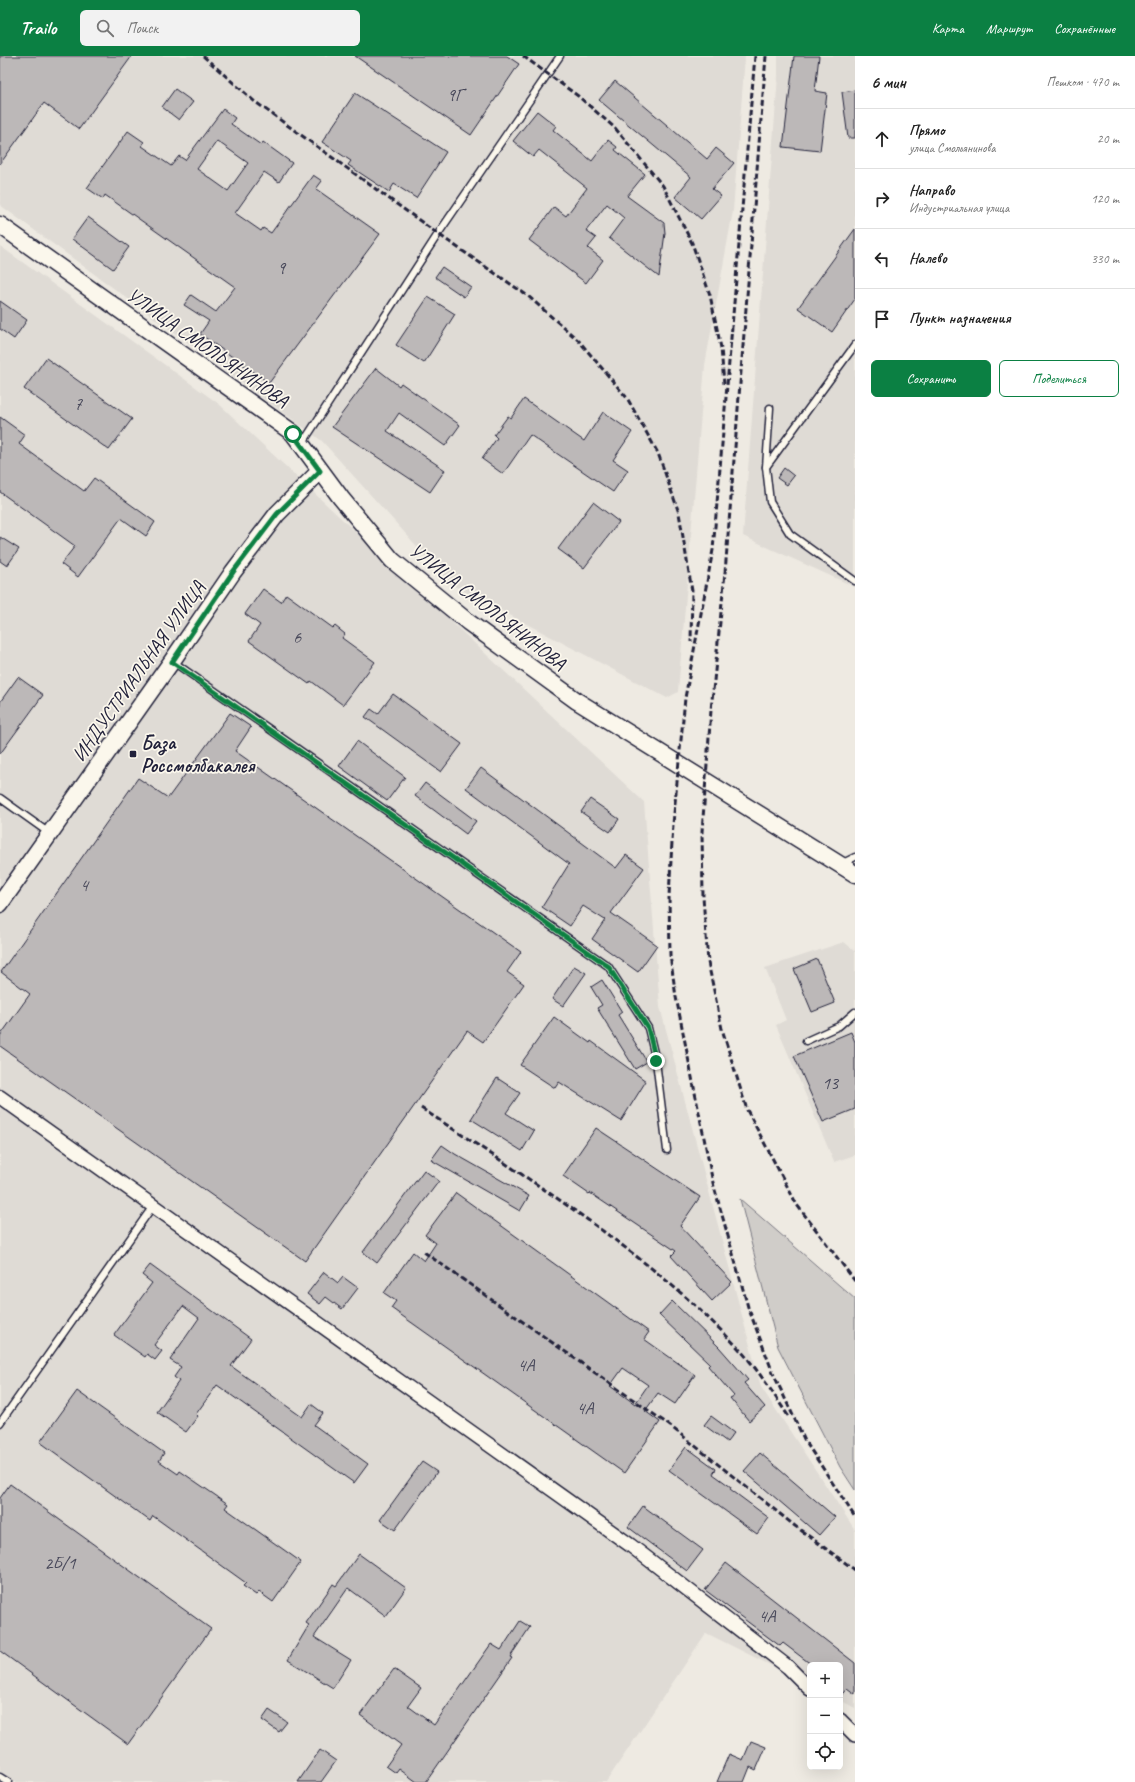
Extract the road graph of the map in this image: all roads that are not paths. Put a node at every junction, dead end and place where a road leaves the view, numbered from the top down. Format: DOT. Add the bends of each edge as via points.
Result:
graph roads {
  1 [pos="560,56"];
  2 [pos="0,225"];
  3 [pos="855,345"];
  4 [pos="770,408"];
  5 [pos="302,444"];
  6 [pos="766,467"];
  7 [pos="320,471"];
  8 [pos="855,581"];
  9 [pos="172,662"];
  10 [pos="0,798"];
  11 [pos="50,834"];
  12 [pos="855,857"];
  13 [pos="840,865"];
  14 [pos="855,874"];
  15 [pos="0,904"];
  16 [pos="855,1012"];
  17 [pos="806,1041"];
  18 [pos="0,1097"];
  19 [pos="667,1150"];
  20 [pos="153,1206"];
  21 [pos="0,1423"];
  22 [pos="807,1686"];
  23 [pos="843,1723"];
  24 [pos="855,1735"];
  25 [pos="0,1777"];
  26 [pos="8,1782"];
  1 -- 5 [label="lane" via="438,234"];
  2 -- 5 [label="street, УЛИЦА СМОЛЬЯНИНОВА" via="293,434"];
  3 -- 6 [label="lane"];
  4 -- 6 [label="lane"];
  5 -- 7 [label="street, УЛИЦА СМОЛЬЯНИНОВА"];
  6 -- 8 [label="lane" via="770,502 790,534"];
  7 -- 9 [label="street, ИНДУСТРИАЛЬНАЯ УЛИЦА" via="277,514 233,572"];
  7 -- 13 [label="street, УЛИЦА СМОЛЬЯНИНОВА" via="392,560 468,622 577,701"];
  9 -- 11 [label="street, ИНДУСТРИАЛЬНАЯ УЛИЦА"];
  9 -- 19 [label="lane" via="608,966 648,1028 656,1061"];
  10 -- 11 [label="lane"];
  11 -- 15 [label="street, ИНДУСТРИАЛЬНАЯ УЛИЦА"];
  12 -- 13 [label="lane"];
  13 -- 14 [label="street, УЛИЦА СМОЛЬЯНИНОВА"];
  16 -- 17 [label="lane" via="838,1026"];
  18 -- 20 [label="street"];
  20 -- 21 [label="lane"];
  20 -- 22 [label="street" via="630,1545 788,1667"];
  23 -- 24 [label="street"];
  25 -- 26 [label="lane"];
}
